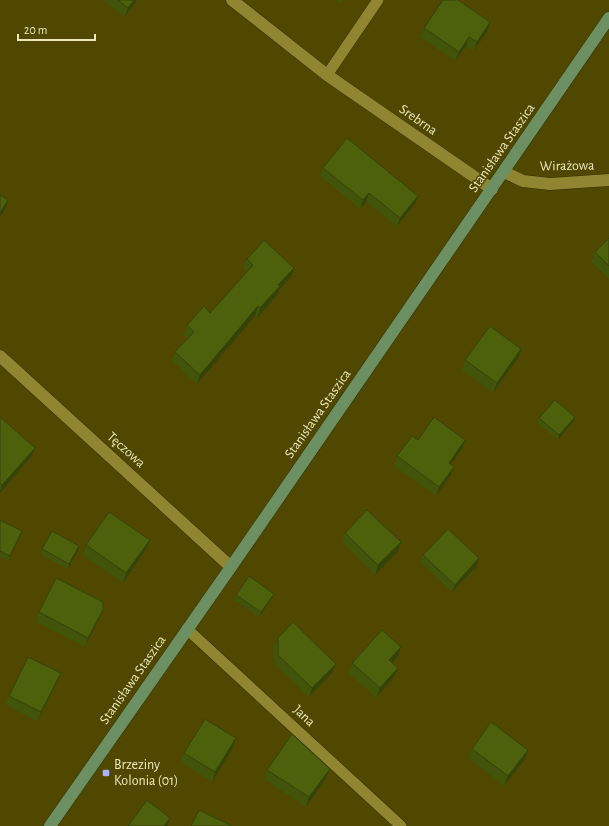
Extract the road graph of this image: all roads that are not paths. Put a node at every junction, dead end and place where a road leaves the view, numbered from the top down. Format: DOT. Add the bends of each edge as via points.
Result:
graph roads {
  1 [pos="232,0"];
  2 [pos="378,0"];
  3 [pos="609,18"];
  4 [pos="326,75"];
  5 [pos="504,172"];
  6 [pos="609,180"];
  7 [pos="492,189"];
  8 [pos="0,356"];
  9 [pos="231,567"];
  10 [pos="187,629"];
  11 [pos="50,826"];
  12 [pos="401,826"];
  1 -- 4 [label="street, Srebrna"];
  2 -- 4 [label="lane"];
  3 -- 5 [label="street, Stanisława Staszica"];
  4 -- 7 [label="street, Srebrna"];
  5 -- 6 [label="street, Wirażowa" via="523,181 550,184"];
  5 -- 7 [label="street, Stanisława Staszica"];
  7 -- 9 [label="street, Stanisława Staszica"];
  8 -- 9 [label="street, Tęczowa"];
  9 -- 10 [label="street, Stanisława Staszica"];
  10 -- 11 [label="street, Stanisława Staszica"];
  10 -- 12 [label="lane, Jana"];
}
